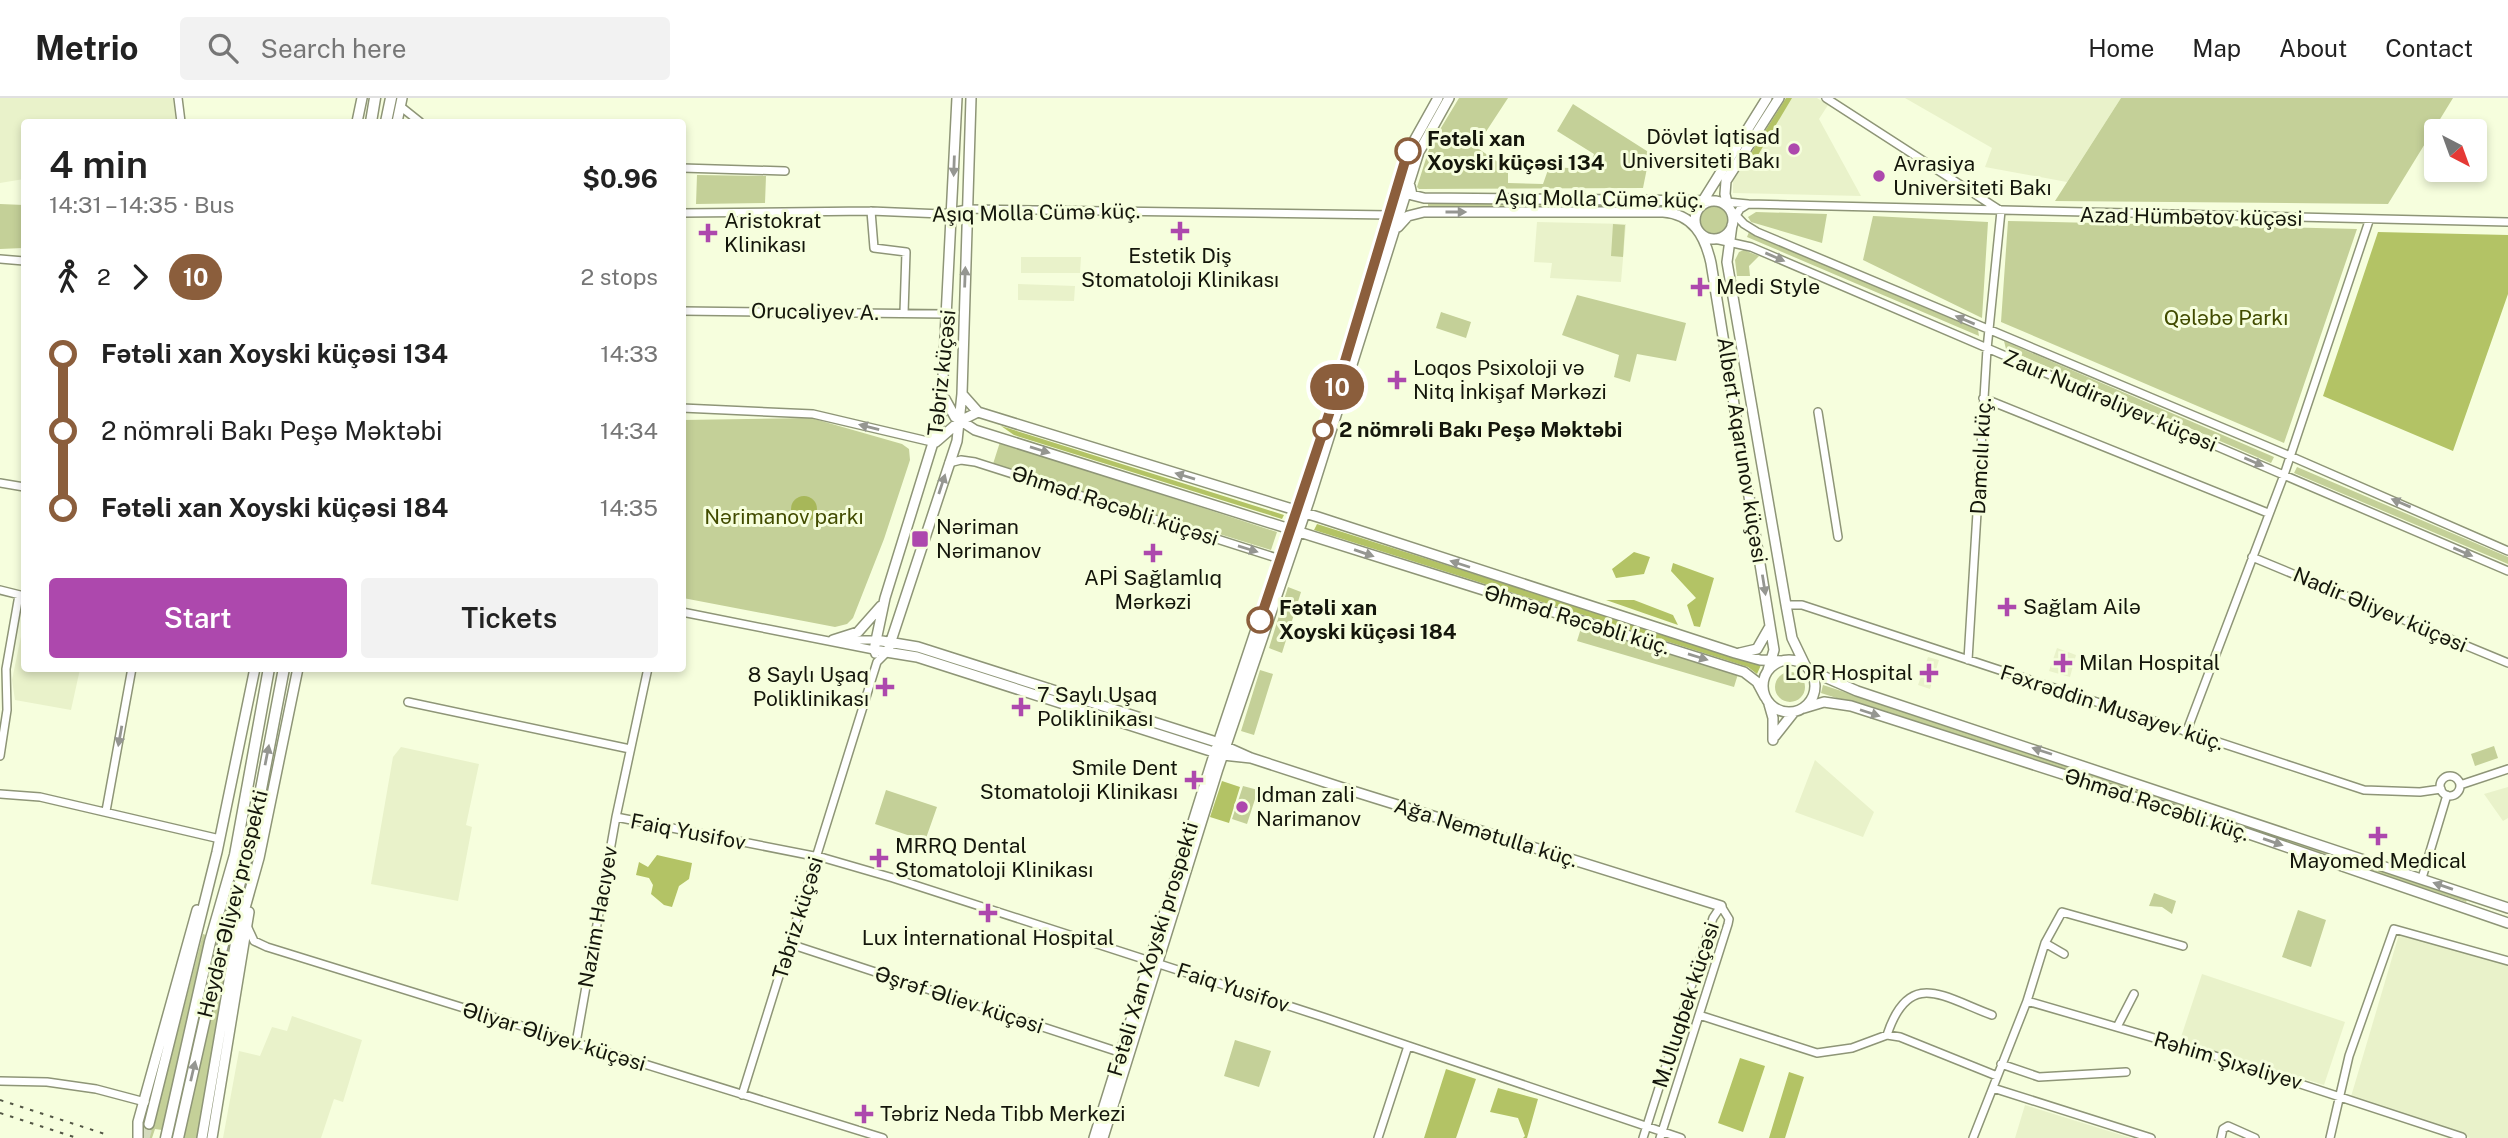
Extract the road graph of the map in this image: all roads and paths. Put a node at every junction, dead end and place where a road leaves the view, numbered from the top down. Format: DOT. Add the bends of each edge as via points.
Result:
graph roads {
  1 [pos="178,98"];
  2 [pos="362,98"];
  3 [pos="375,98"];
  4 [pos="391,98"];
  5 [pos="957,98"];
  6 [pos="971,98"];
  7 [pos="1438,98"];
  8 [pos="1449,98"];
  9 [pos="1767,98"];
  10 [pos="1779,98"];
  11 [pos="1826,98"];
  12 [pos="401,102"];
  13 [pos="181,119"];
  14 [pos="358,119"];
  15 [pos="371,119"];
  16 [pos="387,119"];
  17 [pos="417,119"];
  18 [pos="686,168"];
  19 [pos="785,171"];
  20 [pos="1410,183"];
  21 [pos="1424,198"];
  22 [pos="1703,200"];
  23 [pos="1716,201"];
  24 [pos="1727,204"];
  25 [pos="1748,204"];
  26 [pos="967,209"];
  27 [pos="871,211"];
  28 [pos="2001,211"];
  29 [pos="1424,212"];
  30 [pos="1696,212"];
  31 [pos="686,213"];
  32 [pos="953,214"];
  33 [pos="1390,215"];
  34 [pos="1733,220"];
  35 [pos="2369,221"];
  36 [pos="2508,222"];
  37 [pos="1698,230"];
  38 [pos="1396,231"];
  39 [pos="1710,238"];
  40 [pos="1728,241"];
  41 [pos="0,259"];
  42 [pos="21,261"];
  43 [pos="686,311"];
  44 [pos="904,313"];
  45 [pos="948,314"];
  46 [pos="1989,330"];
  47 [pos="1987,349"];
  48 [pos="944,394"];
  49 [pos="962,394"];
  50 [pos="1983,398"];
  51 [pos="686,408"];
  52 [pos="978,412"];
  53 [pos="1818,412"];
  54 [pos="960,421"];
  55 [pos="975,429"];
  56 [pos="957,441"];
  57 [pos="936,443"];
  58 [pos="2290,456"];
  59 [pos="949,463"];
  60 [pos="2284,475"];
  61 [pos="0,483"];
  62 [pos="21,486"];
  63 [pos="1305,513"];
  64 [pos="2268,513"];
  65 [pos="1290,528"];
  66 [pos="1838,537"];
  67 [pos="900,550"];
  68 [pos="2508,551"];
  69 [pos="918,555"];
  70 [pos="2252,556"];
  71 [pos="1280,559"];
  72 [pos="2508,571"];
  73 [pos="0,590"];
  74 [pos="21,595"];
  75 [pos="885,598"];
  76 [pos="21,600"];
  77 [pos="1786,605"];
  78 [pos="686,613"];
  79 [pos="1770,623"];
  80 [pos="833,640"];
  81 [pos="875,645"];
  82 [pos="889,647"];
  83 [pos="1735,653"];
  84 [pos="1968,660"];
  85 [pos="1778,661"];
  86 [pos="877,662"];
  87 [pos="2508,663"];
  88 [pos="1808,668"];
  89 [pos="131,672"];
  90 [pos="254,672"];
  91 [pos="268,672"];
  92 [pos="283,672"];
  93 [pos="297,672"];
  94 [pos="647,672"];
  95 [pos="1767,700"];
  96 [pos="408,702"];
  97 [pos="1804,708"];
  98 [pos="1794,712"];
  99 [pos="2186,733"];
  100 [pos="1219,748"];
  101 [pos="630,749"];
  102 [pos="0,756"];
  103 [pos="2508,769"];
  104 [pos="2460,785"];
  105 [pos="2444,792"];
  106 [pos="0,794"];
  107 [pos="106,811"];
  108 [pos="616,817"];
  109 [pos="220,839"];
  110 [pos="816,857"];
  111 [pos="259,858"];
  112 [pos="214,862"];
  113 [pos="2422,878"];
  114 [pos="2473,895"];
  115 [pos="1721,906"];
  116 [pos="2508,908"];
  117 [pos="2468,909"];
  118 [pos="2508,923"];
  119 [pos="247,924"];
  120 [pos="2045,943"];
  121 [pos="790,944"];
  122 [pos="2183,946"];
  123 [pos="267,947"];
  124 [pos="2064,954"];
  125 [pos="2508,961"];
  126 [pos="239,962"];
  127 [pos="1155,962"];
  128 [pos="2134,994"];
  129 [pos="2027,1001"];
  130 [pos="1699,1015"];
  131 [pos="1992,1015"];
  132 [pos="2117,1027"];
  133 [pos="1887,1035"];
  134 [pos="576,1043"];
  135 [pos="1408,1046"];
  136 [pos="1125,1054"];
  137 [pos="2001,1065"];
  138 [pos="2126,1072"];
  139 [pos="1997,1076"];
  140 [pos="0,1081"];
  141 [pos="1993,1088"];
  142 [pos="742,1094"];
  143 [pos="2339,1096"];
  144 [pos="145,1102"];
  145 [pos="149,1124"];
  146 [pos="1647,1126"];
  147 [pos="1661,1135"];
  148 [pos="2462,1137"];
  149 [pos="138,1138"];
  150 [pos="166,1138"];
  151 [pos="178,1138"];
  152 [pos="202,1138"];
  153 [pos="212,1138"];
  154 [pos="883,1138"];
  155 [pos="1094,1138"];
  156 [pos="1102,1138"];
  157 [pos="1378,1138"];
  158 [pos="1643,1138"];
  159 [pos="1681,1138"];
  160 [pos="1973,1138"];
  161 [pos="2151,1138"];
  162 [pos="2221,1138"];
  163 [pos="2255,1138"];
  164 [pos="2330,1138"];
  1 -- 13 [label="street"];
  2 -- 14 [label="main road"];
  3 -- 15 [label="highway"];
  4 -- 16 [label="highway"];
  5 -- 32 [label="main road, Təbriz küçəsi, one-way"];
  6 -- 26 [label="main road, Təbriz küçəsi"];
  7 -- 33 [label="main road" via="1409,150"];
  8 -- 20 [label="main road" via="1423,144"];
  9 -- 22 [label="main road"];
  10 -- 24 [label="main road" via="1730,173 1725,187"];
  11 -- 28 [label="street"];
  12 -- 17 [label="street"];
  18 -- 19 [label="street"];
  20 -- 21 [label="main road" via="1410,193"];
  20 -- 38 [label="main road"];
  21 -- 22 [label="main road, Aşıq Molla Cümə küç."];
  21 -- 29 [label="main road"];
  22 -- 23 [label="main road, Aşıq Molla Cümə küç."];
  22 -- 30 [label="main road"];
  23 -- 24 [label="main road"];
  23 -- 30 [label="main road"];
  24 -- 25 [label="street, Azad Hümbətov küçəsi"];
  24 -- 34 [label="main road"];
  25 -- 28 [label="street, Azad Hümbətov küçəsi"];
  25 -- 34 [label="street"];
  26 -- 32 [label="street, Aşıq Molla Cümə küç."];
  26 -- 33 [label="street, Aşıq Molla Cümə küç."];
  49 -- 26 [label="main road, Təbriz küçəsi, one-way"];
  27 -- 31 [label="street, Aşıq Molla Cümə küç."];
  27 -- 32 [label="street, Aşıq Molla Cümə küç."];
  27 -- 44 [label="street" via="874,248 906,252"];
  28 -- 35 [label="street, Azad Hümbətov küçəsi"];
  28 -- 46 [label="street, Damcılı küç."];
  29 -- 37 [label="main road, Aşıq Molla Cümə küç., one-way" via="1675,213"];
  29 -- 38 [label="main road" via="1408,216"];
  30 -- 37 [label="main road"];
  32 -- 45 [label="main road, Təbriz küçəsi"];
  33 -- 63 [label="main road" via="1301,497"];
  34 -- 39 [label="main road" via="1723,236"];
  34 -- 40 [label="main road, Albert Aqarunov küçəsi"];
  46 -- 34 [label="street, Zaur Nudirəliyev küçəsi, one-way"];
  35 -- 36 [label="street, Azad Hümbətov küçəsi"];
  35 -- 58 [label="street"];
  37 -- 39 [label="main road"];
  37 -- 79 [label="main road, Albert Aqarunov küçəsi, one-way" via="1711,263"];
  38 -- 63 [label="main road"];
  39 -- 40 [label="street, Zaur Nudirəliyev küçəsi"];
  40 -- 47 [label="street, Zaur Nudirəliyev küçəsi, one-way"];
  40 -- 77 [label="main road, Albert Aqarunov küçəsi" via="1727,262"];
  41 -- 42 [label="street"];
  43 -- 44 [label="street, Orucəliyev A."];
  44 -- 45 [label="street, Orucəliyev A."];
  45 -- 48 [label="main road, Təbriz küçəsi"];
  46 -- 47 [label="street, Damcılı küç."];
  46 -- 58 [label="street, Zaur Nudirəliyev küçəsi"];
  47 -- 50 [label="street, Damcılı küç."];
  47 -- 60 [label="street, Zaur Nudirəliyev küçəsi, one-way"];
  48 -- 54 [label="main road"];
  48 -- 57 [label="main road, Təbriz küçəsi"];
  49 -- 52 [label="main road"];
  49 -- 54 [label="main road, Təbriz küçəsi"];
  50 -- 64 [label="street"];
  50 -- 84 [label="street, Damcılı küç."];
  57 -- 51 [label="street, one-way" via="813,414"];
  52 -- 54 [label="main road"];
  63 -- 52 [label="main road, Əhməd Rəcəbli küç., one-way"];
  53 -- 66 [label="street"];
  54 -- 55 [label="main road, Əhməd Rəcəbli küç."];
  54 -- 56 [label="main road, Təbriz küçəsi"];
  54 -- 57 [label="main road"];
  55 -- 56 [label="main road"];
  55 -- 65 [label="main road, Əhməd Rəcəbli küç., one-way"];
  56 -- 59 [label="main road, Təbriz küçəsi"];
  57 -- 59 [label="main road"];
  57 -- 67 [label="main road, Təbriz küçəsi"];
  58 -- 60 [label="street"];
  68 -- 58 [label="street, Zaur Nudirəliyev küçəsi, one-way"];
  69 -- 59 [label="main road, Təbriz küçəsi, one-way"];
  59 -- 71 [label="street, Əhməd Rəcəbli küçəsi, one-way" via="975,462"];
  60 -- 64 [label="street"];
  60 -- 72 [label="street, Zaur Nudirəliyev küçəsi, one-way"];
  61 -- 62 [label="street"];
  63 -- 65 [label="main road"];
  83 -- 63 [label="main road, Əhməd Rəcəbli küç., one-way"];
  64 -- 70 [label="street"];
  65 -- 71 [label="main road, Fətəli Xan Xoyski prospekti"];
  65 -- 95 [label="main road, Əhməd Rəcəbli küç., one-way" via="1744,672"];
  65 -- 100 [label="main road, Fətəli Xan Xoyski prospekti" via="1294,547"];
  67 -- 69 [label="main road" via="904,562 910,563"];
  67 -- 75 [label="main road, Təbriz küçəsi"];
  69 -- 82 [label="main road, Təbriz küçəsi"];
  70 -- 87 [label="street, Nadir Əliyev küçəsi"];
  70 -- 99 [label="street"];
  71 -- 100 [label="main road, Fətəli Xan Xoyski prospekti"];
  73 -- 74 [label="street"];
  75 -- 80 [label="main road" via="863,628"];
  75 -- 81 [label="main road, Təbriz küçəsi"];
  76 -- 102 [label="street" via="6,669 7,710"];
  77 -- 84 [label="street, Fəxrəddin Musayev küç." via="1802,605"];
  77 -- 88 [label="main road, Albert Aqarunov küçəsi" via="1792,638"];
  78 -- 80 [label="street"];
  79 -- 83 [label="main road" via="1757,649"];
  79 -- 85 [label="main road, Albert Aqarunov küçəsi"];
  80 -- 81 [label="street"];
  81 -- 82 [label="main road"];
  81 -- 86 [label="street"];
  82 -- 86 [label="street"];
  82 -- 100 [label="main road"];
  82 -- 100 [label="main road" via="918,647"];
  83 -- 85 [label="main road, Əhməd Rəcəbli küç."];
  84 -- 99 [label="street, Fəxrəddin Musayev küç."];
  85 -- 88 [label="main road"];
  85 -- 95 [label="main road" via="1763,683"];
  86 -- 110 [label="street, Təbriz küçəsi"];
  88 -- 97 [label="main road" via="1815,691"];
  113 -- 88 [label="main road, Əhməd Rəcəbli küç., one-way" via="1857,691"];
  89 -- 107 [label="street, one-way"];
  90 -- 109 [label="main road"];
  91 -- 150 [label="highway, Heydər Əliyev prospekti" via="235,855 210,942"];
  151 -- 92 [label="highway, Heydər Əliyev prospekti, one-way" via="251,842"];
  93 -- 111 [label="main road"];
  94 -- 101 [label="street, Nazim Hacıyev"];
  95 -- 98 [label="main road" via="1780,711"];
  95 -- 98 [label="main road" via="1773,740"];
  96 -- 101 [label="street"];
  97 -- 98 [label="main road"];
  97 -- 117 [label="main road, Əhməd Rəcəbli küç., one-way" via="1824,702 1851,706"];
  99 -- 105 [label="street, Fəxrəddin Musayev küç." via="2364,790"];
  100 -- 115 [label="main road, Ağa Nemətulla küç."];
  100 -- 127 [label="main road, Fətəli Xan Xoyski prospekti"];
  101 -- 108 [label="street, Nazim Hacıyev"];
  103 -- 104 [label="street"];
  104 -- 105 [label="street" via="2456,794"];
  104 -- 105 [label="street" via="2448,777 2442,782"];
  105 -- 113 [label="street"];
  106 -- 107 [label="street"];
  107 -- 109 [label="street"];
  108 -- 110 [label="street, Faiq Yusifov"];
  108 -- 134 [label="street, Nazim Hacıyev"];
  109 -- 112 [label="main road"];
  110 -- 121 [label="street, Təbriz küçəsi"];
  110 -- 127 [label="street, Faiq Yusifov"];
  111 -- 119 [label="main road"];
  111 -- 152 [label="main road" via="236,940"];
  112 -- 144 [label="main road" via="188,935"];
  112 -- 145 [label="main road"];
  114 -- 113 [label="main road, Əhməd Rəcəbli küç., one-way"];
  114 -- 116 [label="main road, Əhməd Rəcəbli küç."];
  114 -- 117 [label="main road"];
  115 -- 130 [label="street, M.Uluqbek küçəsi" via="1729,919"];
  115 -- 146 [label="street, M.Uluqbek küçəsi" via="1713,918"];
  117 -- 118 [label="main road, Əhməd Rəcəbli küç."];
  119 -- 123 [label="street" via="251,937"];
  119 -- 126 [label="main road"];
  120 -- 122 [label="street" via="2063,912"];
  120 -- 124 [label="street"];
  120 -- 129 [label="street"];
  121 -- 136 [label="street, Əşrəf Əliev küçəsi"];
  121 -- 142 [label="street, Təbriz küçəsi"];
  123 -- 126 [label="street" via="248,950"];
  123 -- 134 [label="street, Əliyar Əliyev küçəsi"];
  125 -- 143 [label="street" via="2395,929"];
  126 -- 153 [label="main road"];
  127 -- 135 [label="street, Faiq Yusifov"];
  127 -- 136 [label="main road, Fətəli Xan Xoyski prospekti"];
  128 -- 132 [label="street"];
  129 -- 132 [label="street, Rəhim Şıxəliyev"];
  129 -- 137 [label="street"];
  130 -- 133 [label="street" via="1817,1052 1852,1048"];
  130 -- 147 [label="street, M.Uluqbek küçəsi"];
  131 -- 133 [label="street" via="1920,992 1905,1002"];
  132 -- 143 [label="street, Rəhim Şıxəliyev"];
  133 -- 139 [label="street"];
  134 -- 142 [label="street, Əliyar Əliyev küçəsi"];
  135 -- 146 [label="street, Faiq Yusifov"];
  135 -- 157 [label="street"];
  136 -- 155 [label="main road, Fətəli Xan Xoyski prospekti"];
  136 -- 156 [label="main road, Fətəli Xan Xoyski prospekti"];
  137 -- 138 [label="street" via="2039,1077"];
  137 -- 139 [label="street"];
  139 -- 141 [label="street"];
  140 -- 144 [label="street" via="96,1089"];
  141 -- 160 [label="street"];
  141 -- 161 [label="street"];
  142 -- 154 [label="street, Əliyar Əliyev küçəsi"];
  143 -- 148 [label="street, Rəhim Şıxəliyev"];
  143 -- 164 [label="street"];
  144 -- 149 [label="main road"];
  146 -- 147 [label="street, Faiq Yusifov"];
  146 -- 158 [label="street, M.Uluqbek küçəsi"];
  147 -- 159 [label="street, Faiq Yusifov"];
  162 -- 163 [label="street" via="2228,1126"];
}
